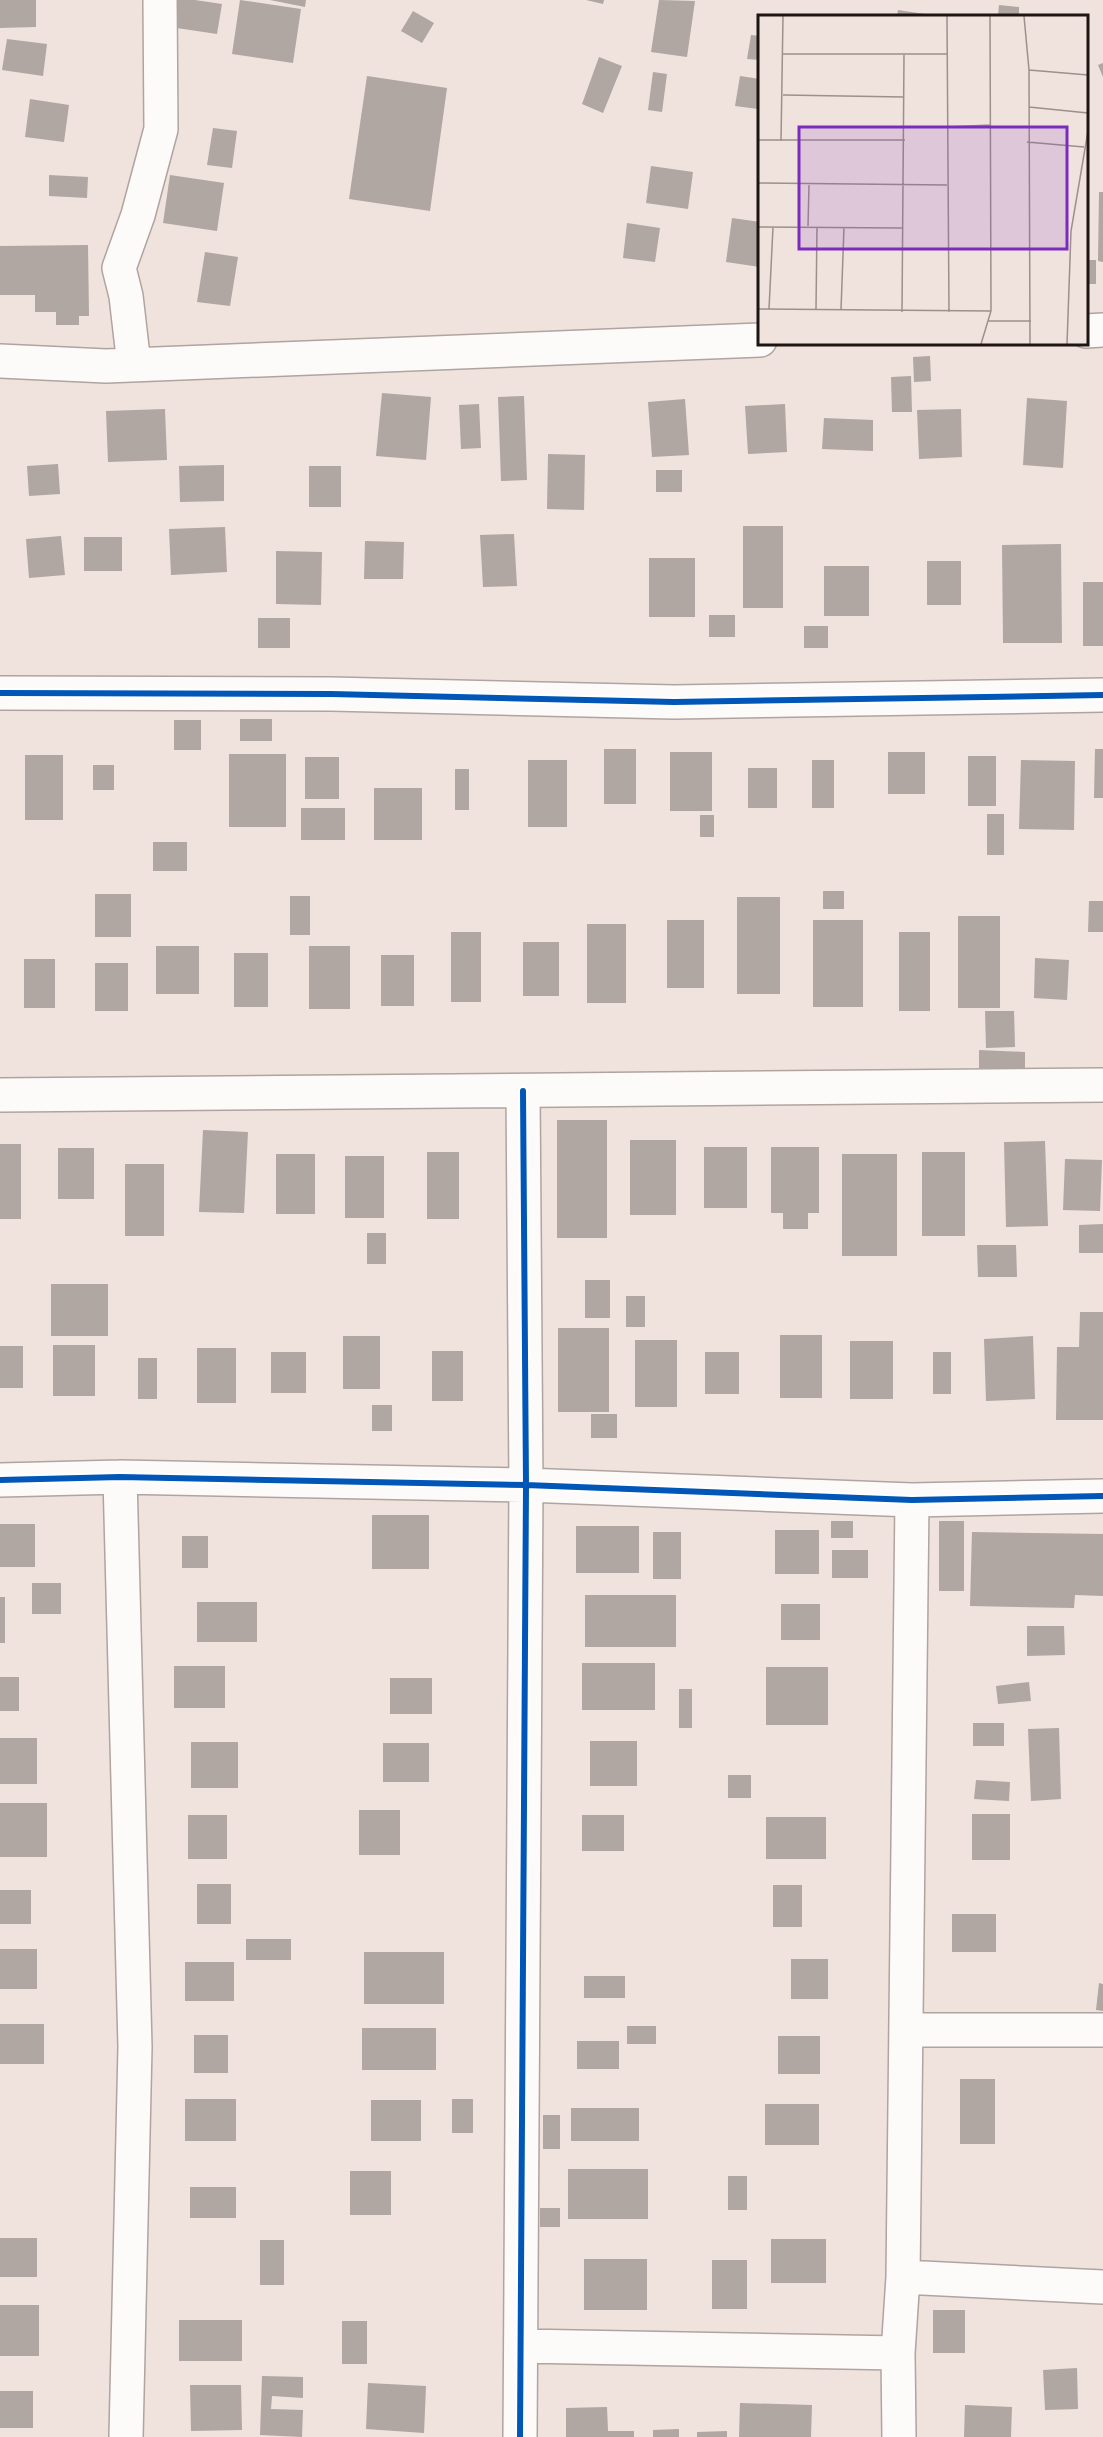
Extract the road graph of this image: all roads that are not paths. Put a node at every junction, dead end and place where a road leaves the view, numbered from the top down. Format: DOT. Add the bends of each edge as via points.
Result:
graph roads {
  1 [pos="160,0"];
  2 [pos="1103,330"];
  3 [pos="1088,331"];
  4 [pos="758,340"];
  5 [pos="0,361"];
  6 [pos="134,365"];
  7 [pos="0,693"];
  8 [pos="1103,695"];
  9 [pos="1103,1085"];
  10 [pos="523,1091"];
  11 [pos="0,1095"];
  12 [pos="120,1478"];
  13 [pos="0,1480"];
  14 [pos="526,1485"];
  15 [pos="1103,1496"];
  16 [pos="912,1500"];
  17 [pos="906,2030"];
  18 [pos="1103,2030"];
  19 [pos="903,2277"];
  20 [pos="1103,2287"];
  21 [pos="522,2346"];
  22 [pos="898,2353"];
  23 [pos="126,2437"];
  24 [pos="520,2437"];
  25 [pos="899,2437"];
  1 -- 6 [label="street" via="161,129 119,268"];
  2 -- 3 [label="street"];
  4 -- 6 [label="street"];
  5 -- 6 [label="street"];
  7 -- 8 [label="street" via="331,694 674,702"];
  9 -- 10 [label="street"];
  10 -- 11 [label="street"];
  10 -- 14 [label="street"];
  12 -- 13 [label="street"];
  12 -- 14 [label="street"];
  12 -- 23 [label="street" via="135,2047"];
  14 -- 16 [label="street"];
  14 -- 21 [label="street"];
  15 -- 16 [label="street"];
  16 -- 17 [label="street"];
  17 -- 18 [label="street"];
  17 -- 19 [label="street"];
  19 -- 20 [label="street"];
  19 -- 22 [label="street"];
  21 -- 22 [label="street"];
  21 -- 24 [label="street"];
  22 -- 25 [label="street"];
}
